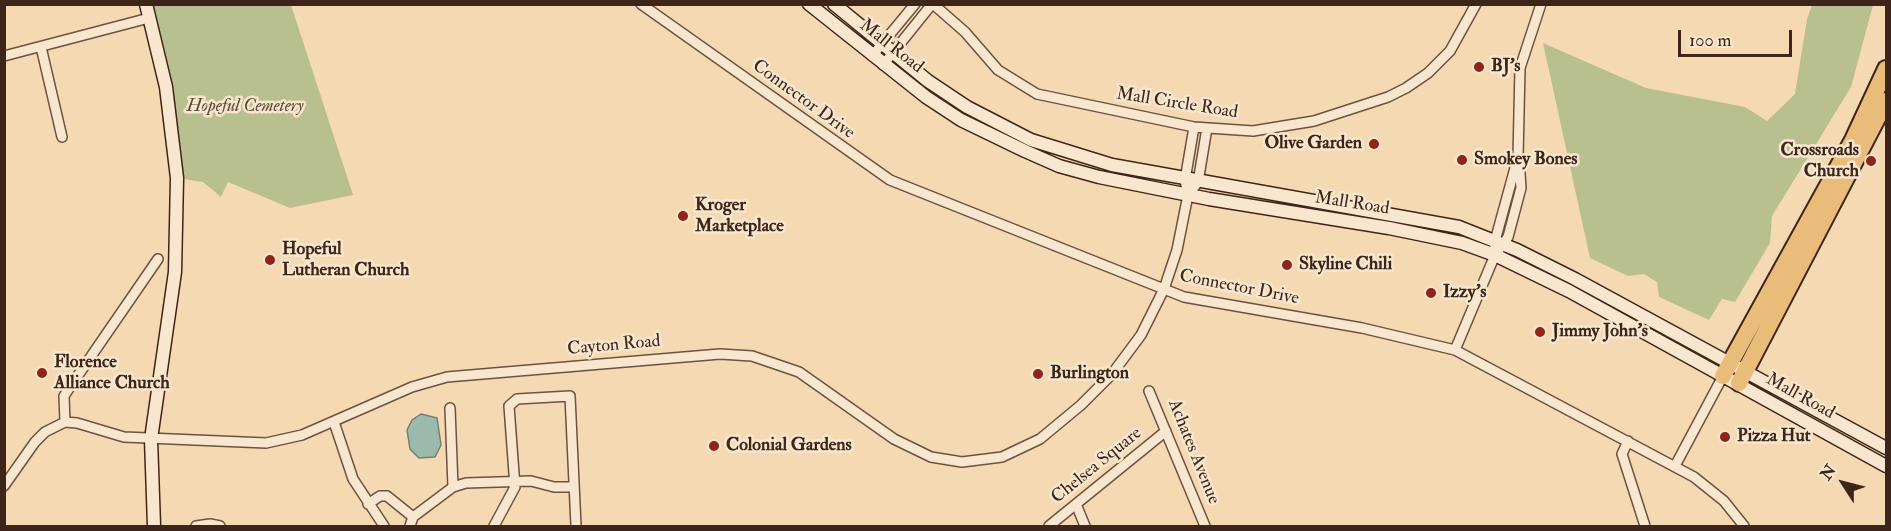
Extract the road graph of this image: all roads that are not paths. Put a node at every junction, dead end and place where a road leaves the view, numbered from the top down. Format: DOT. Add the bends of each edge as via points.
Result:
graph roads {
  1 [pos="146,4"];
  2 [pos="641,4"];
  3 [pos="809,4"];
  4 [pos="834,4"];
  5 [pos="915,4"];
  6 [pos="932,4"];
  7 [pos="1476,4"];
  8 [pos="1541,4"];
  9 [pos="149,18"];
  10 [pos="883,44"];
  11 [pos="41,47"];
  12 [pos="893,52"];
  13 [pos="4,56"];
  14 [pos="872,56"];
  15 [pos="883,65"];
  16 [pos="1887,69"];
  17 [pos="1887,101"];
  18 [pos="1194,127"];
  19 [pos="1207,128"];
  20 [pos="62,136"];
  21 [pos="1191,181"];
  22 [pos="1188,195"];
  23 [pos="1500,243"];
  24 [pos="1495,255"];
  25 [pos="158,259"];
  26 [pos="1164,290"];
  27 [pos="1455,350"];
  28 [pos="1727,369"];
  29 [pos="1742,377"];
  30 [pos="1149,391"];
  31 [pos="450,408"];
  32 [pos="65,422"];
  33 [pos="334,422"];
  34 [pos="1166,431"];
  35 [pos="151,439"];
  36 [pos="1628,441"];
  37 [pos="1887,448"];
  38 [pos="1675,466"];
  39 [pos="1887,466"];
  40 [pos="514,481"];
  41 [pos="4,486"];
  42 [pos="453,487"];
  43 [pos="574,487"];
  44 [pos="368,504"];
  45 [pos="1076,504"];
  46 [pos="411,522"];
  47 [pos="154,526"];
  48 [pos="196,526"];
  49 [pos="220,526"];
  50 [pos="384,526"];
  51 [pos="494,526"];
  52 [pos="576,526"];
  53 [pos="1049,526"];
  54 [pos="1085,526"];
  55 [pos="1205,526"];
  56 [pos="1645,526"];
  57 [pos="1744,526"];
  1 -- 9 [label="main road"];
  2 -- 26 [label="street, Connector Drive" via="879,174"];
  3 -- 14 [label="main road, Mall Road"];
  4 -- 10 [label="main road, Mall Road"];
  5 -- 10 [label="street"];
  6 -- 12 [label="street"];
  6 -- 18 [label="street, Mall Circle Road" via="998,70 1037,94"];
  7 -- 19 [label="street, Mall Circle Road" via="1450,51 1428,73 1388,97 1280,128"];
  8 -- 23 [label="street" via="1520,68 1519,200"];
  9 -- 11 [label="street"];
  9 -- 35 [label="main road" via="166,87 177,178 174,272"];
  10 -- 12 [label="main road, Mall Road"];
  10 -- 14 [label="street"];
  11 -- 13 [label="street"];
  11 -- 20 [label="street"];
  12 -- 15 [label="street"];
  12 -- 21 [label="main road, Mall Road" via="967,107 1031,140 1112,165"];
  14 -- 15 [label="main road, Mall Road"];
  15 -- 22 [label="main road, Mall Road" via="961,120 1025,151 1099,177"];
  16 -- 28 [label="highway" via="1853,140"];
  17 -- 29 [label="highway"];
  18 -- 19 [label="street, Mall Circle Road"];
  18 -- 21 [label="street"];
  19 -- 21 [label="street"];
  21 -- 22 [label="street"];
  21 -- 23 [label="main road, Mall Road" via="1432,221"];
  22 -- 24 [label="main road, Mall Road" via="1389,228 1462,243"];
  22 -- 26 [label="street, Cayton Road"];
  23 -- 24 [label="street"];
  23 -- 28 [label="main road, Mall Road"];
  24 -- 27 [label="street"];
  24 -- 28 [label="main road, Mall Road"];
  25 -- 32 [label="street" via="64,396"];
  26 -- 27 [label="street, Connector Drive" via="1191,299 1362,328"];
  26 -- 33 [label="street, Cayton Road" via="1141,335 1097,390 1034,442 990,460 945,460 917,452 799,372 768,360 736,354 447,377 412,387"];
  27 -- 36 [label="street, Connector Drive"];
  28 -- 29 [label="main road, Mall Road"];
  28 -- 38 [label="street"];
  29 -- 37 [label="main road, Mall Road"];
  29 -- 39 [label="main road, Mall Road"];
  30 -- 34 [label="street, Achates Avenue"];
  31 -- 42 [label="street"];
  32 -- 35 [label="street, Cayton Road" via="124,437"];
  32 -- 41 [label="street" via="35,442"];
  33 -- 35 [label="street, Cayton Road" via="267,443"];
  33 -- 44 [label="street" via="346,464"];
  34 -- 45 [label="street, Chelsea Square"];
  34 -- 55 [label="street, Achates Avenue"];
  35 -- 47 [label="main road"];
  36 -- 38 [label="street, Connector Drive"];
  36 -- 56 [label="street" via="1622,454"];
  38 -- 57 [label="street, Connector Drive" via="1724,501"];
  40 -- 42 [label="street"];
  40 -- 43 [label="street"];
  40 -- 43 [label="street" via="509,406 517,399 570,396"];
  40 -- 51 [label="street" via="513,494"];
  42 -- 46 [label="street"];
  43 -- 52 [label="street"];
  44 -- 46 [label="street" via="387,496"];
  44 -- 50 [label="street"];
  45 -- 53 [label="street, Chelsea Square"];
  45 -- 54 [label="street"];
  48 -- 49 [label="street"];
}
